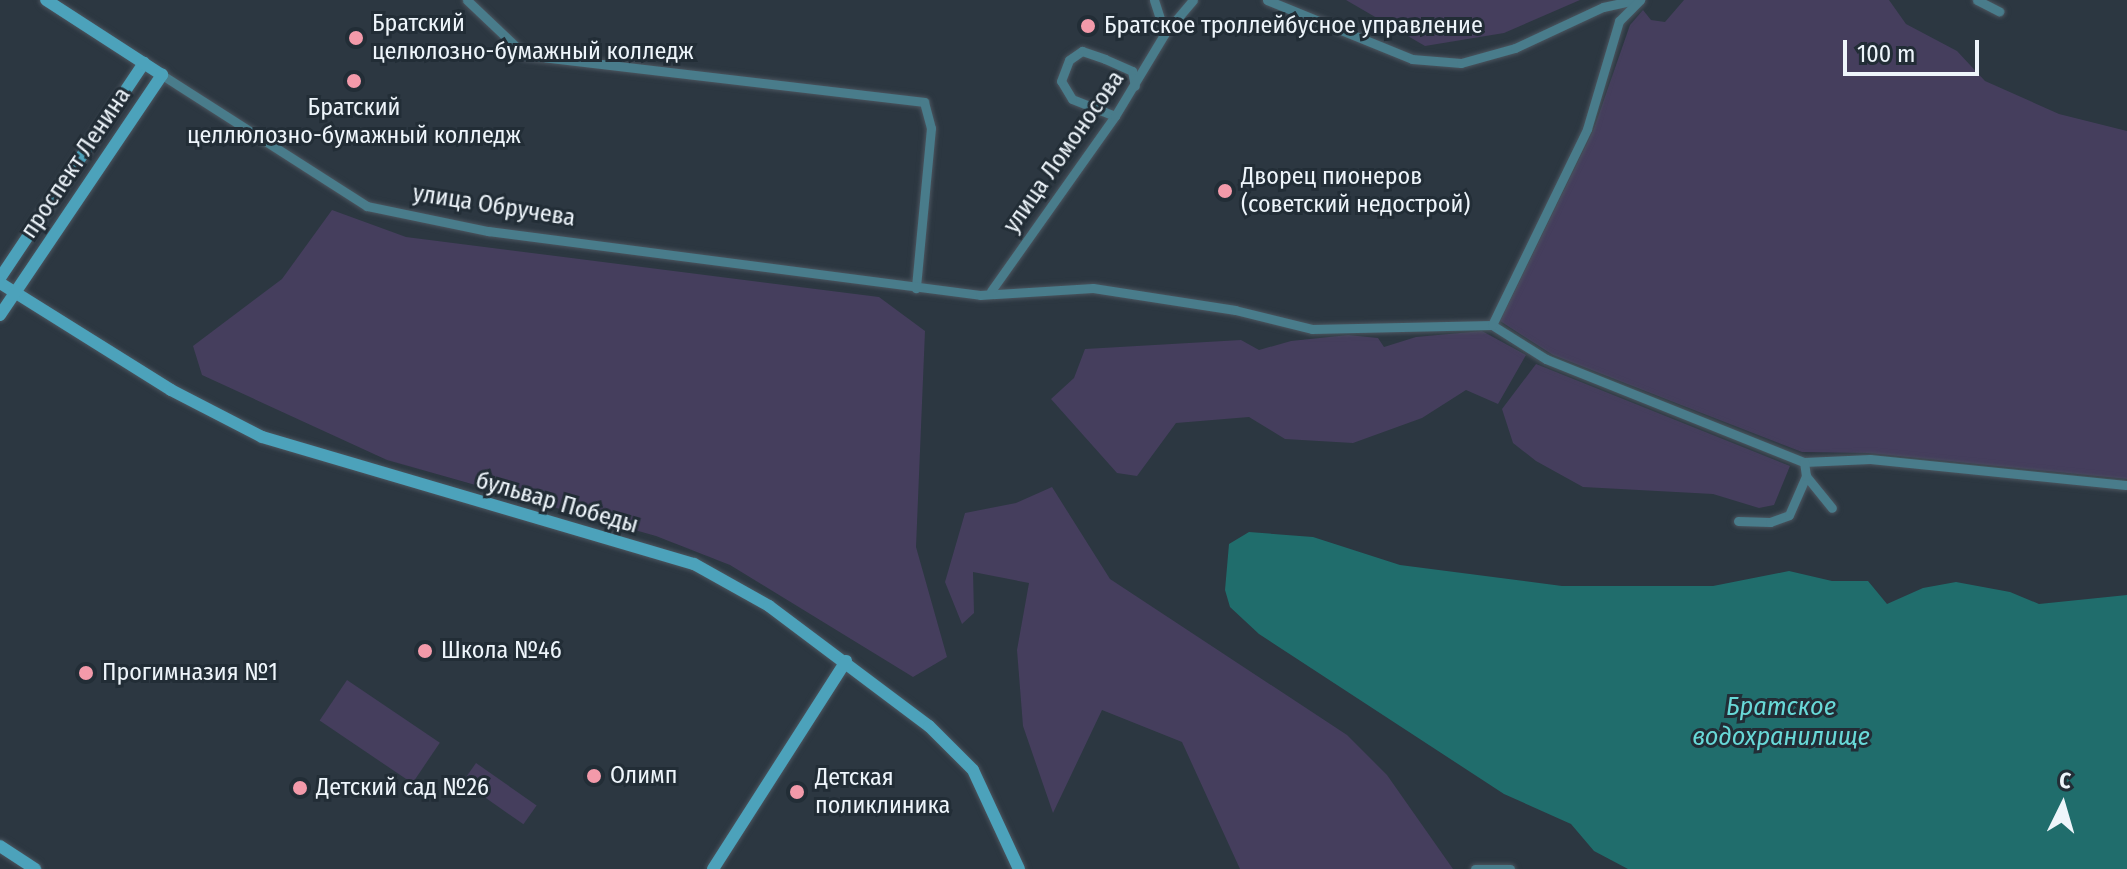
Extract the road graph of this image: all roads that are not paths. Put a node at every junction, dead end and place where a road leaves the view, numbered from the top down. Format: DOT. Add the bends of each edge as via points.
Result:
graph roads {
  1 [pos="46,0"];
  2 [pos="467,0"];
  3 [pos="1154,0"];
  4 [pos="1193,0"];
  5 [pos="1267,0"];
  6 [pos="1638,0"];
  7 [pos="1977,0"];
  8 [pos="1999,11"];
  9 [pos="1165,33"];
  10 [pos="144,63"];
  11 [pos="162,75"];
  12 [pos="1135,86"];
  13 [pos="1115,116"];
  14 [pos="0,280"];
  15 [pos="916,288"];
  16 [pos="991,291"];
  17 [pos="15,292"];
  18 [pos="0,315"];
  19 [pos="1492,325"];
  20 [pos="1804,462"];
  21 [pos="1806,476"];
  22 [pos="2126,485"];
  23 [pos="1832,508"];
  24 [pos="1738,521"];
  25 [pos="846,661"];
  26 [pos="0,846"];
  27 [pos="35,869"];
  28 [pos="713,869"];
  29 [pos="1019,869"];
  30 [pos="1475,869"];
  31 [pos="1510,869"];
  1 -- 10 [label="street, улица Обручева"];
  2 -- 15 [label="street" via="525,55 924,102 931,128"];
  3 -- 9 [label="street"];
  4 -- 9 [label="street, улица Ломоносова"];
  5 -- 6 [label="street" via="1412,59 1461,63 1515,48 1603,7"];
  6 -- 19 [label="street" via="1619,21 1587,129"];
  7 -- 8 [label="street"];
  9 -- 12 [label="street, улица Ломоносова"];
  10 -- 11 [label="street, улица Обручева"];
  10 -- 14 [label="street, проспект Ленина"];
  11 -- 15 [label="street, улица Обручева" via="367,206 488,231"];
  11 -- 17 [label="street, проспект Ленина"];
  12 -- 13 [label="street, улица Ломоносова"];
  12 -- 13 [label="street" via="1132,71 1105,59 1082,51 1069,60 1061,81 1072,99"];
  13 -- 16 [label="street, улица Ломоносова"];
  14 -- 17 [label="street, бульвар Победы"];
  15 -- 16 [label="street, улица Обручева" via="980,295"];
  16 -- 19 [label="street, улица Обручева" via="1093,288 1235,310 1312,329"];
  17 -- 18 [label="street, проспект Ленина"];
  17 -- 25 [label="street, бульвар Победы" via="171,390 262,437 694,564 769,606"];
  19 -- 20 [label="street" via="1546,359"];
  20 -- 21 [label="street"];
  20 -- 22 [label="street" via="1870,459"];
  21 -- 23 [label="street"];
  21 -- 24 [label="street" via="1789,515 1770,522"];
  25 -- 28 [label="street"];
  25 -- 29 [label="street, бульвар Победы" via="929,726 973,770"];
  26 -- 27 [label="street"];
  30 -- 31 [label="street"];
}
